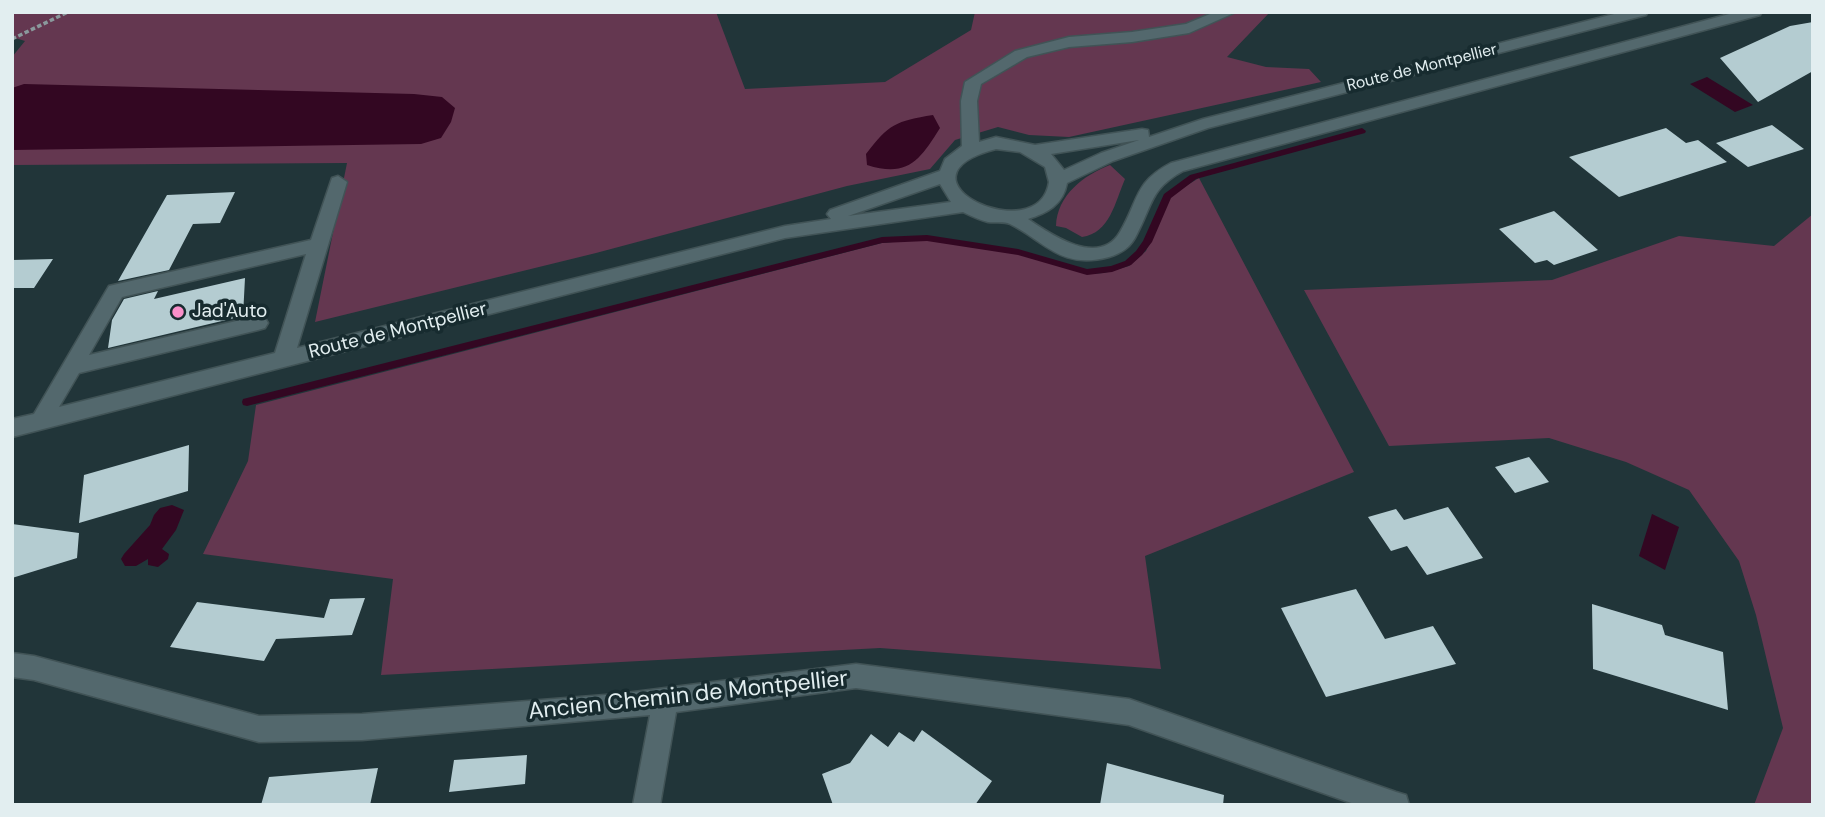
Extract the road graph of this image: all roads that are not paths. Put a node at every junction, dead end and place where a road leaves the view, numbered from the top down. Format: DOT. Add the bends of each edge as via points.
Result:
graph roads {
  1 [pos="1229,12"];
  2 [pos="1641,12"];
  3 [pos="1755,12"];
  4 [pos="970,119"];
  5 [pos="1203,124"];
  6 [pos="996,143"];
  7 [pos="971,148"];
  8 [pos="1035,151"];
  9 [pos="947,175"];
  10 [pos="1058,180"];
  11 [pos="338,182"];
  12 [pos="963,206"];
  13 [pos="1041,208"];
  14 [pos="1012,218"];
  15 [pos="785,232"];
  16 [pos="1044,238"];
  17 [pos="318,245"];
  18 [pos="258,323"];
  19 [pos="283,360"];
  20 [pos="71,367"];
  21 [pos="40,422"];
  22 [pos="12,428"];
  23 [pos="12,665"];
  24 [pos="665,702"];
  25 [pos="646,805"];
  26 [pos="1396,805"];
  1 -- 4 [label="street" via="1189,28 1069,41 1021,54 973,82"];
  2 -- 5 [label="street, Route de Montpellier"];
  3 -- 16 [label="street" via="1177,167 1160,174 1147,188 1128,236 1101,254 1063,250"];
  4 -- 6 [label="street"];
  4 -- 7 [label="street"];
  5 -- 8 [label="street, Route de Montpellier"];
  5 -- 10 [label="street, Route de Montpellier" via="1107,157"];
  6 -- 7 [label="street, Route de Montpellier"];
  6 -- 8 [label="street, Route de Montpellier"];
  7 -- 9 [label="street" via="954,159"];
  8 -- 10 [label="street" via="1051,164"];
  9 -- 12 [label="street" via="950,191"];
  9 -- 15 [label="street, Route de Montpellier"];
  10 -- 13 [label="street" via="1051,200"];
  11 -- 17 [label="street"];
  12 -- 14 [label="street, Route de Montpellier"];
  12 -- 15 [label="street, Route de Montpellier"];
  13 -- 14 [label="street"];
  13 -- 16 [label="street"];
  14 -- 16 [label="street"];
  15 -- 19 [label="street, Route de Montpellier"];
  17 -- 19 [label="street"];
  17 -- 20 [label="street" via="116,291"];
  18 -- 20 [label="street"];
  19 -- 21 [label="street, Route de Montpellier"];
  20 -- 21 [label="street"];
  21 -- 22 [label="street, Route de Montpellier"];
  23 -- 24 [label="street, Ancien Chemin de Montpellier" via="259,729 375,726"];
  24 -- 25 [label="street"];
  24 -- 26 [label="street, Ancien Chemin de Montpellier" via="856,676 1129,712"];
}
